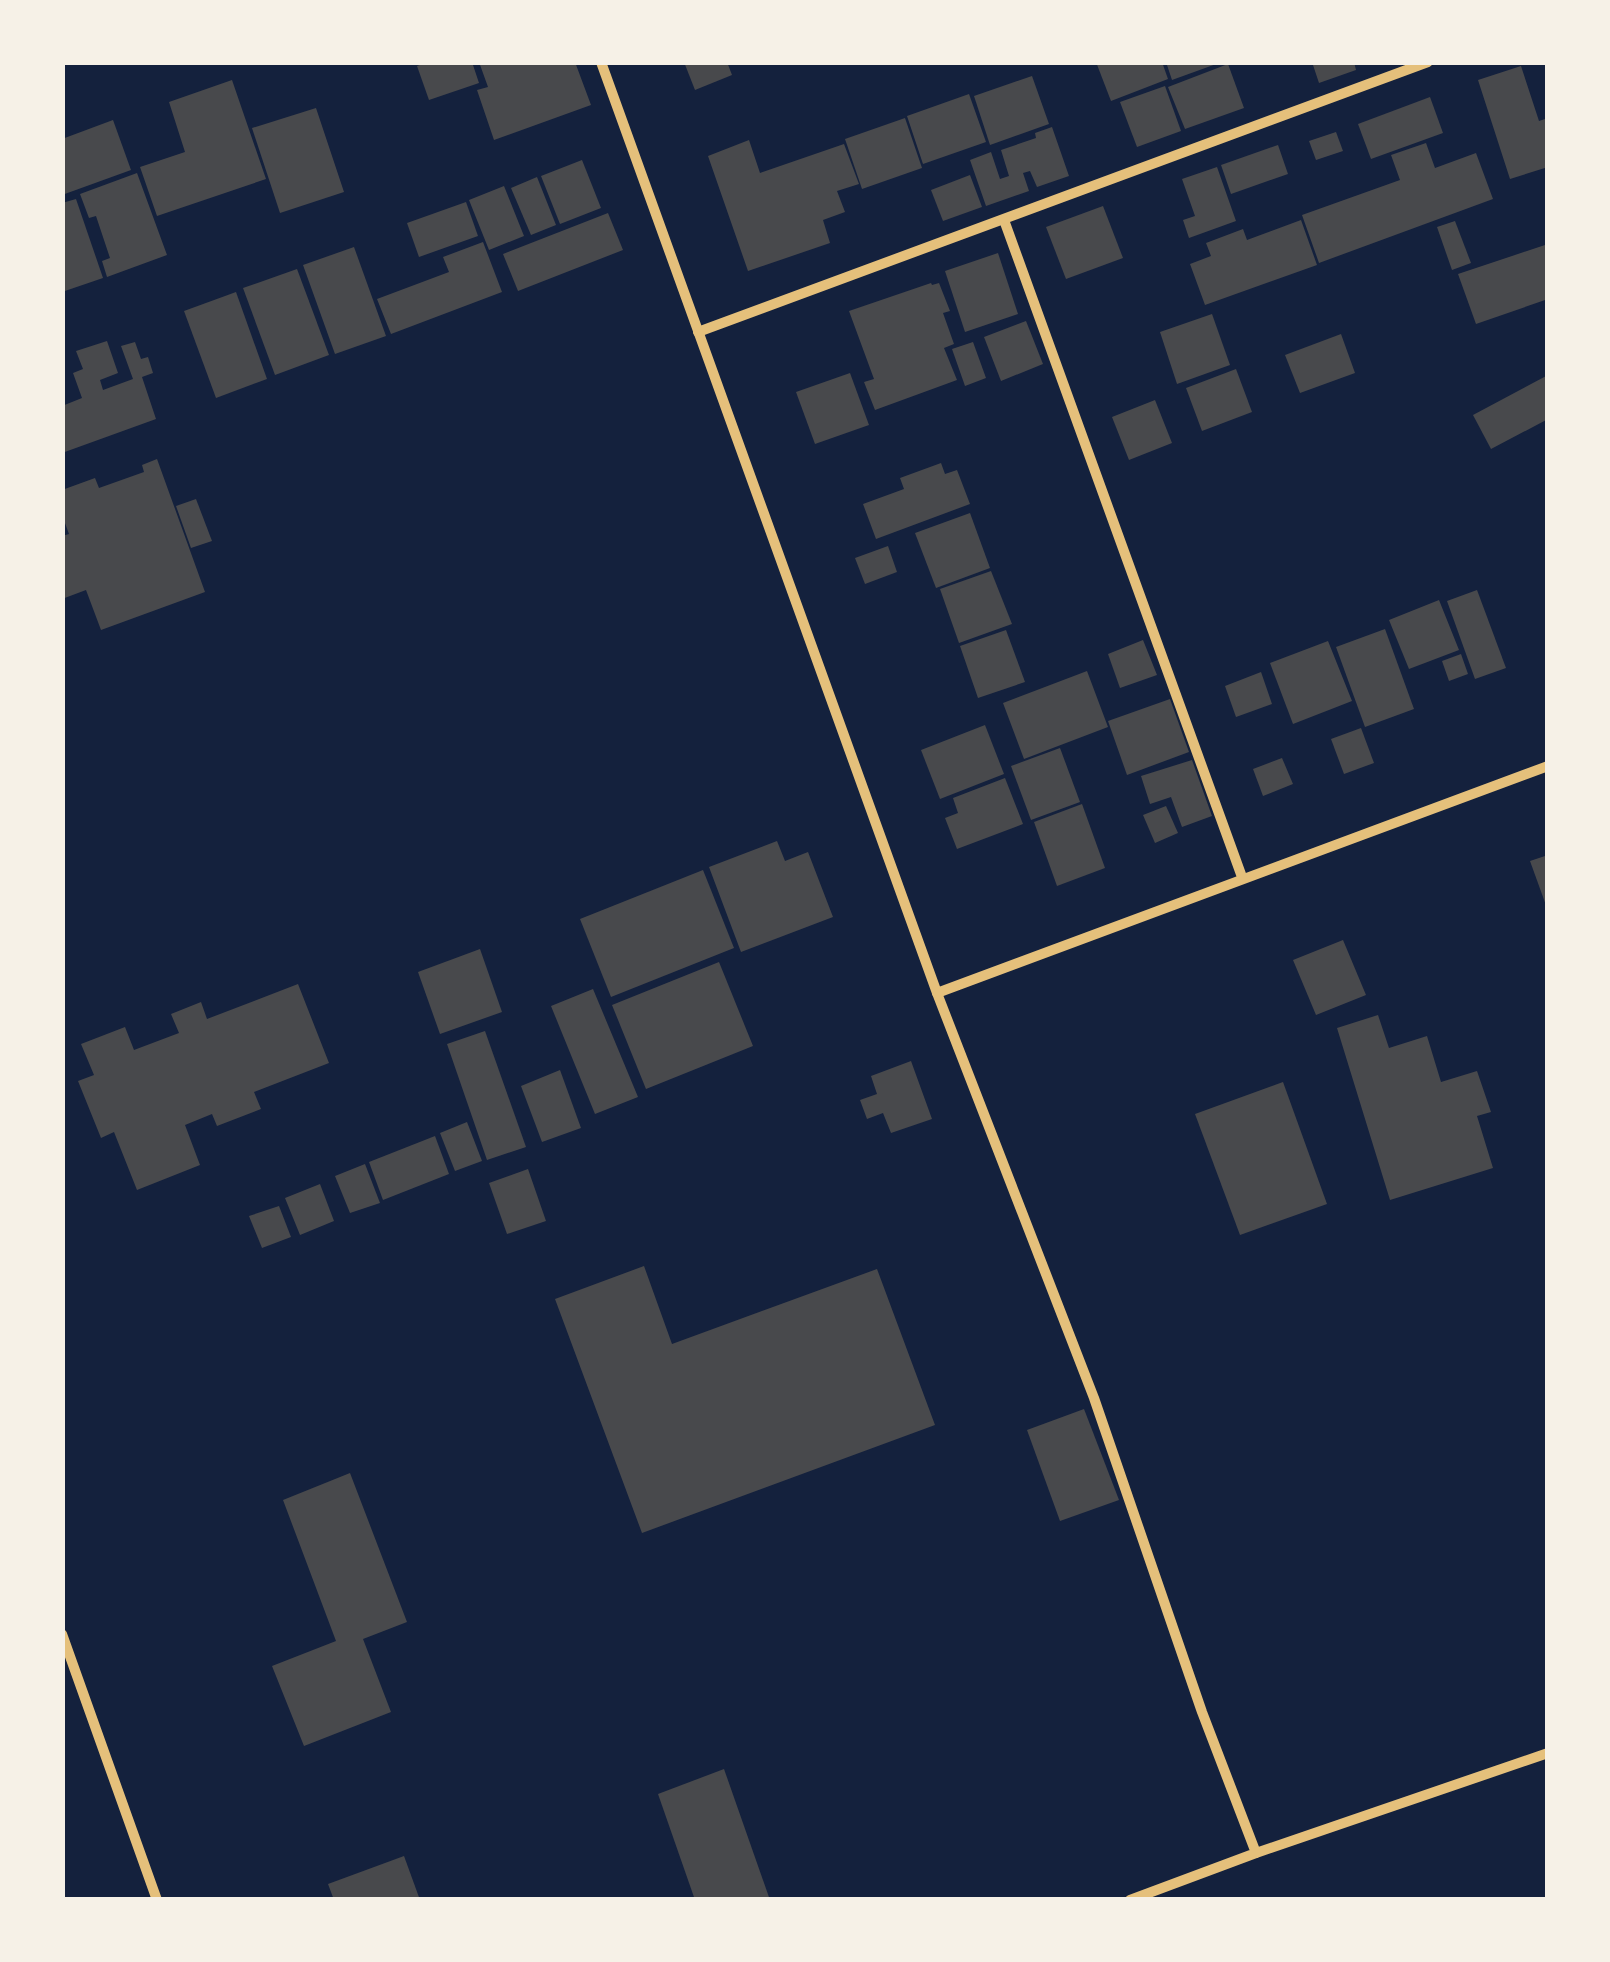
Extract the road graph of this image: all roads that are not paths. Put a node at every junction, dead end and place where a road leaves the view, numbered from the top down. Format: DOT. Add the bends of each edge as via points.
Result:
graph roads {
  1 [pos="601,62"];
  2 [pos="1428,62"];
  3 [pos="1004,220"];
  4 [pos="698,332"];
  5 [pos="1548,766"];
  6 [pos="1242,878"];
  7 [pos="937,993"];
  8 [pos="62,1634"];
  9 [pos="1548,1753"];
  10 [pos="1256,1854"];
  11 [pos="157,1900"];
  12 [pos="1130,1900"];
  1 -- 4 [label="street"];
  2 -- 3 [label="street"];
  3 -- 4 [label="street"];
  3 -- 6 [label="street"];
  4 -- 7 [label="street"];
  5 -- 6 [label="street"];
  6 -- 7 [label="street"];
  7 -- 10 [label="street" via="1094,1398"];
  8 -- 11 [label="street"];
  9 -- 10 [label="street"];
  10 -- 12 [label="street"];
}
